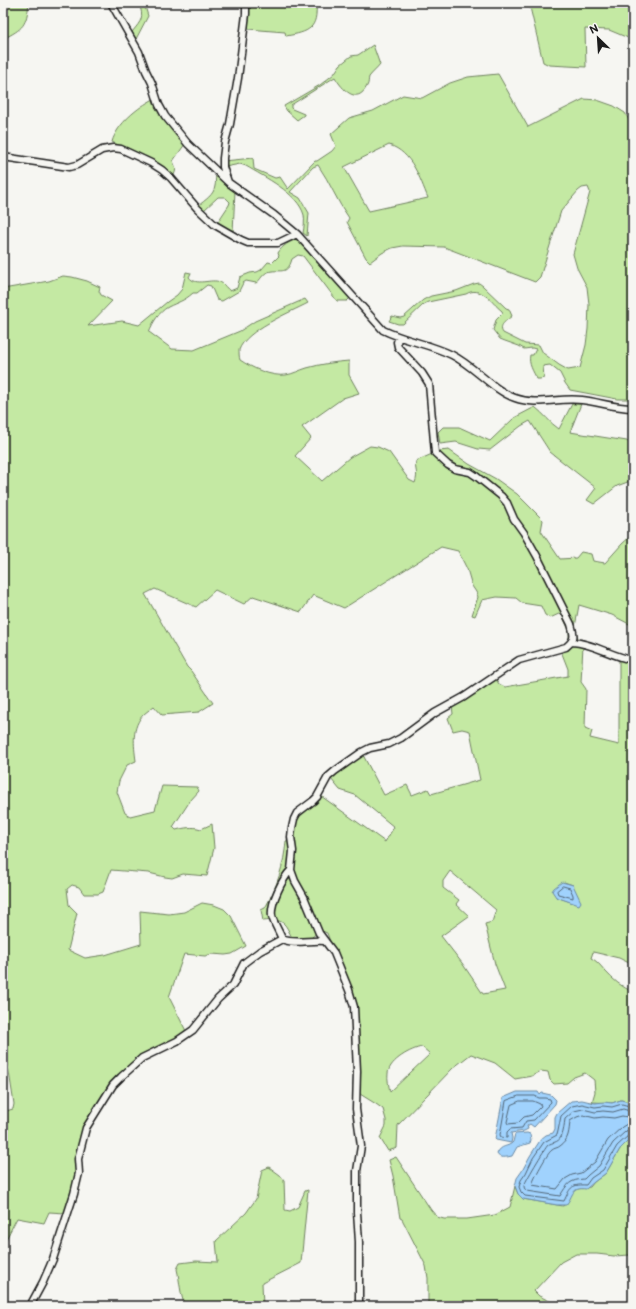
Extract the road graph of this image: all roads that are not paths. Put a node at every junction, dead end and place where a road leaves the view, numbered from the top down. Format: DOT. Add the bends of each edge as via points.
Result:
graph roads {
  1 [pos="111,3"];
  2 [pos="246,3"];
  3 [pos="3,157"];
  4 [pos="228,183"];
  5 [pos="297,234"];
  6 [pos="399,337"];
  7 [pos="633,408"];
  8 [pos="572,642"];
  9 [pos="633,660"];
  10 [pos="291,870"];
  11 [pos="319,933"];
  12 [pos="282,939"];
  13 [pos="311,940"];
  14 [pos="325,941"];
  15 [pos="30,1306"];
  16 [pos="359,1306"];
  1 -- 4 [label="street" via="139,52 165,116 188,144"];
  2 -- 4 [label="street" via="238,78 223,158"];
  3 -- 5 [label="street" via="69,167 102,150 121,149 162,170 215,225 241,240 248,243 278,243"];
  4 -- 5 [label="street"];
  5 -- 6 [label="street" via="383,330"];
  6 -- 7 [label="street" via="452,355 500,391 515,399 581,399"];
  6 -- 8 [label="street" via="398,347 429,384 435,453 455,469 476,476 507,503 571,624 574,637"];
  8 -- 9 [label="street" via="582,642 618,657"];
  8 -- 10 [label="street" via="566,647 519,660 435,713 401,738 389,744 366,749 335,771 328,777 317,797 297,813 294,819"];
  10 -- 11 [label="street"];
  10 -- 12 [label="street" via="282,882 272,913"];
  11 -- 13 [label="street"];
  11 -- 14 [label="street"];
  12 -- 13 [label="street" via="296,942"];
  12 -- 15 [label="street" via="244,963 233,985 192,1030 178,1041 142,1058 113,1085 86,1128 78,1159 74,1194 53,1259"];
  13 -- 14 [label="street"];
  14 -- 16 [label="street" via="334,953 354,1007 356,1109 361,1146 357,1170"];
}
